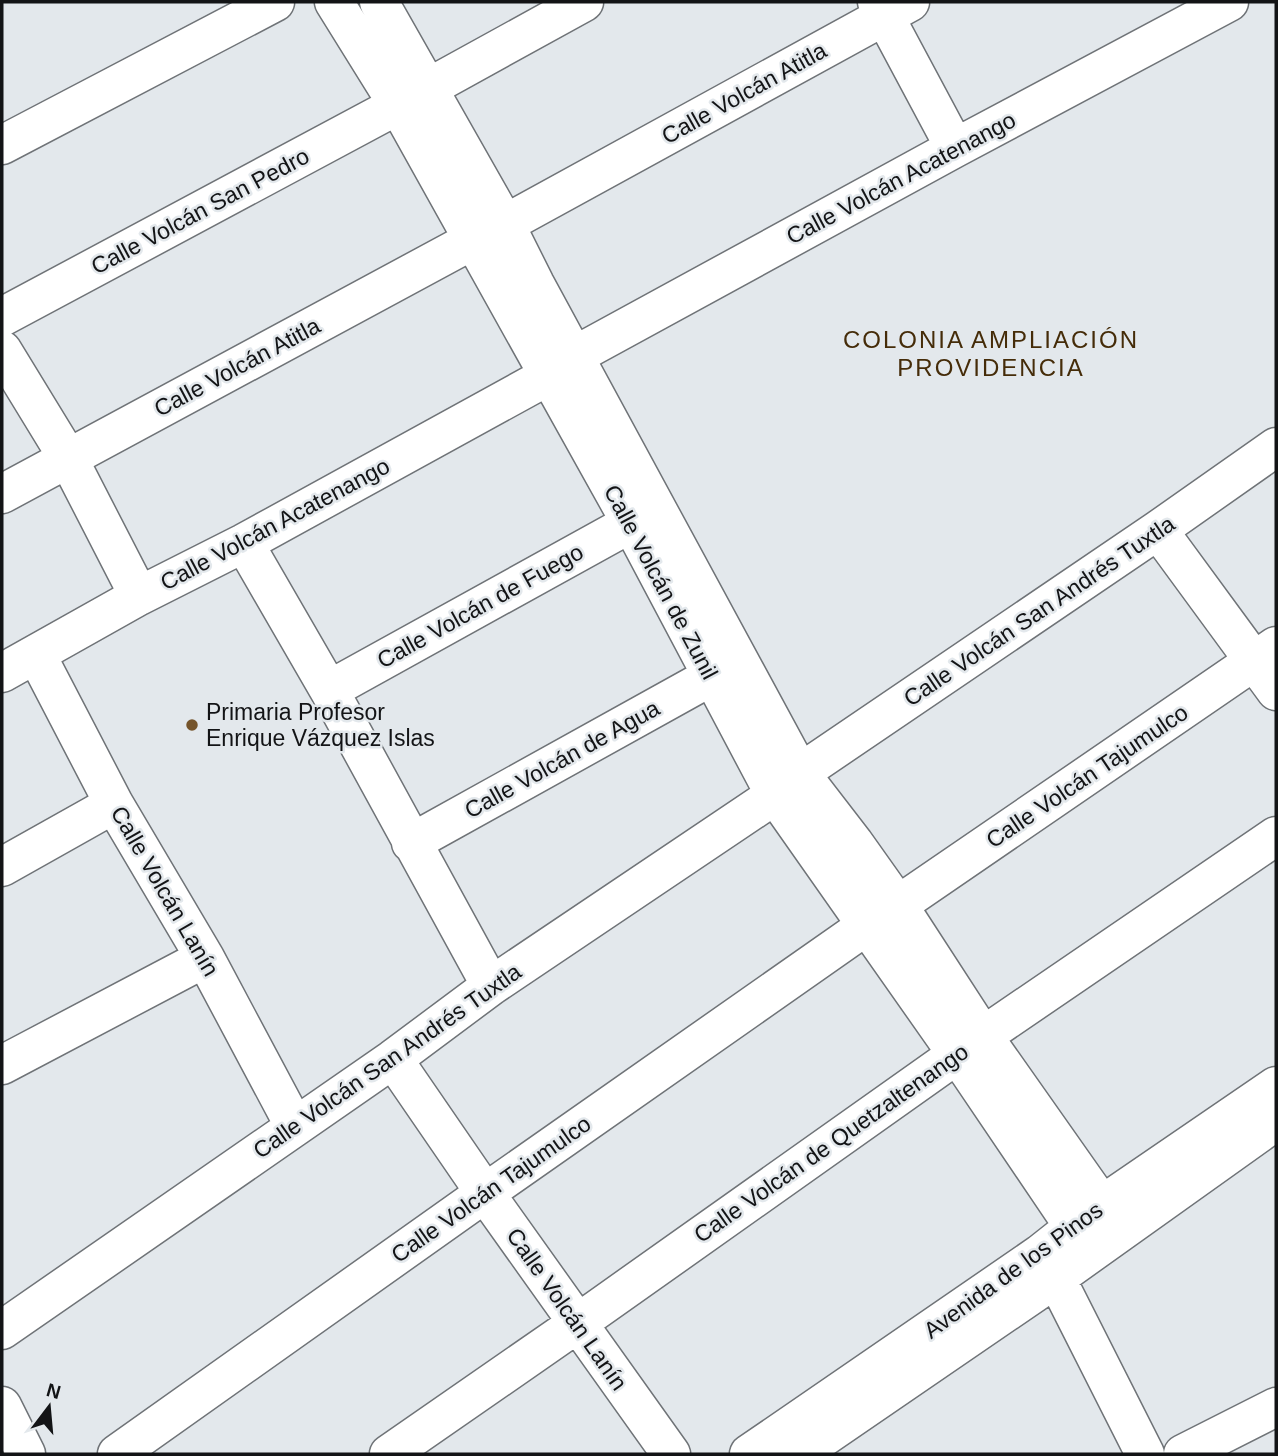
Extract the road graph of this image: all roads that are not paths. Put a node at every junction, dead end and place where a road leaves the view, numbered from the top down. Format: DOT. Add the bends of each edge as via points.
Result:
graph roads {
  1 [pos="275,2"];
  2 [pos="334,2"];
  3 [pos="379,2"];
  4 [pos="584,2"];
  5 [pos="1229,2"];
  6 [pos="891,6"];
  7 [pos="413,97"];
  8 [pos="2,145"];
  9 [pos="955,148"];
  10 [pos="489,232"];
  11 [pos="2,317"];
  12 [pos="2,350"];
  13 [pos="561,366"];
  14 [pos="1276,447"];
  15 [pos="68,458"];
  16 [pos="2,494"];
  17 [pos="631,523"];
  18 [pos="1158,530"];
  19 [pos="244,543"];
  20 [pos="139,596"];
  21 [pos="36,654"];
  22 [pos="1269,666"];
  23 [pos="2,673"];
  24 [pos="712,676"];
  25 [pos="328,690"];
  26 [pos="788,784"];
  27 [pos="114,804"];
  28 [pos="1276,836"];
  29 [pos="411,843"];
  30 [pos="854,843"];
  31 [pos="823,866"];
  32 [pos="2,867"];
  33 [pos="898,905"];
  34 [pos="866,926"];
  35 [pos="205,958"];
  36 [pos="491,986"];
  37 [pos="970,1045"];
  38 [pos="393,1059"];
  39 [pos="2,1065"];
  40 [pos="1276,1086"];
  41 [pos="1276,1121"];
  42 [pos="295,1127"];
  43 [pos="485,1193"];
  44 [pos="1097,1229"];
  45 [pos="1048,1266"];
  46 [pos="578,1323"];
  47 [pos="2,1330"];
  48 [pos="2,1406"];
  49 [pos="1276,1407"];
  50 [pos="2,1445"];
  51 [pos="7,1454"];
  52 [pos="26,1454"];
  53 [pos="117,1454"];
  54 [pos="389,1454"];
  55 [pos="671,1454"];
  56 [pos="749,1454"];
  57 [pos="799,1454"];
  58 [pos="1145,1454"];
  59 [pos="1183,1454"];
  1 -- 8 [label="street"];
  2 -- 7 [label="street, Calle Volcán de Zunil"];
  3 -- 7 [label="street, Calle Volcán de Zunil"];
  4 -- 7 [label="street, Calle Volcán San Pedro"];
  5 -- 9 [label="street, Calle Volcán Acatenango"];
  6 -- 9 [label="street"];
  6 -- 10 [label="street, Calle Volcán Atitla"];
  7 -- 10 [label="street, Calle Volcán de Zunil"];
  7 -- 11 [label="street, Calle Volcán San Pedro"];
  9 -- 13 [label="street, Calle Volcán Acatenango"];
  10 -- 13 [label="street, Calle Volcán de Zunil"];
  10 -- 15 [label="street, Calle Volcán Atitla"];
  12 -- 15 [label="street"];
  13 -- 17 [label="street, Calle Volcán de Zunil"];
  13 -- 19 [label="street, Calle Volcán Acatenango"];
  13 -- 26 [label="street, Calle Volcán de Zunil"];
  14 -- 18 [label="street, Calle Volcán San Andrés Tuxtla"];
  15 -- 16 [label="street, Calle Volcán Atitla"];
  15 -- 20 [label="street"];
  17 -- 24 [label="street, Calle Volcán de Zunil"];
  17 -- 25 [label="street, Calle Volcán de Fuego"];
  18 -- 22 [label="street"];
  18 -- 26 [label="street, Calle Volcán San Andrés Tuxtla"];
  19 -- 20 [label="street, Calle Volcán Acatenango"];
  19 -- 25 [label="street"];
  20 -- 21 [label="street, Calle Volcán Acatenango"];
  21 -- 23 [label="street, Calle Volcán Acatenango"];
  21 -- 27 [label="street, Calle Volcán Lanín"];
  22 -- 33 [label="street, Calle Volcán Tajumulco"];
  24 -- 26 [label="street, Calle Volcán de Zunil"];
  24 -- 29 [label="street, Calle Volcán de Agua"];
  25 -- 29 [label="street"];
  26 -- 30 [label="street, Calle Volcán de Zunil"];
  26 -- 31 [label="street, Calle Volcán de Zunil"];
  26 -- 36 [label="street, Calle Volcán San Andrés Tuxtla"];
  27 -- 32 [label="street"];
  27 -- 35 [label="street, Calle Volcán Lanín"];
  28 -- 37 [label="street, Calle Volcán de Quetzaltenango"];
  29 -- 36 [label="street"];
  30 -- 31 [label="street"];
  30 -- 33 [label="street, Calle Volcán de Zunil"];
  31 -- 34 [label="street, Calle Volcán de Zunil"];
  33 -- 37 [label="street, Calle Volcán de Zunil"];
  34 -- 37 [label="street, Calle Volcán de Zunil"];
  34 -- 43 [label="street, Calle Volcán Tajumulco"];
  35 -- 39 [label="street"];
  35 -- 42 [label="street, Calle Volcán Lanín"];
  36 -- 38 [label="street, Calle Volcán San Andrés Tuxtla"];
  37 -- 44 [label="street, Calle Volcán de Zunil"];
  37 -- 46 [label="street, Calle Volcán de Quetzaltenango"];
  38 -- 42 [label="street, Calle Volcán San Andrés Tuxtla"];
  38 -- 43 [label="street, Calle Volcán Lanín"];
  40 -- 44 [label="street, Avenida de los Pinos"];
  41 -- 44 [label="street, Avenida de los Pinos"];
  42 -- 47 [label="street, Calle Volcán San Andrés Tuxtla"];
  43 -- 46 [label="street, Calle Volcán Lanín"];
  43 -- 53 [label="street, Calle Volcán Tajumulco"];
  44 -- 45 [label="street, Avenida de los Pinos"];
  45 -- 56 [label="street, Avenida de los Pinos"];
  45 -- 57 [label="street, Avenida de los Pinos"];
  45 -- 58 [label="street"];
  46 -- 54 [label="street, Calle Volcán de Quetzaltenango"];
  46 -- 55 [label="street, Calle Volcán Lanín"];
  48 -- 52 [label="street"];
  49 -- 59 [label="street"];
  50 -- 51 [label="street"];
}
